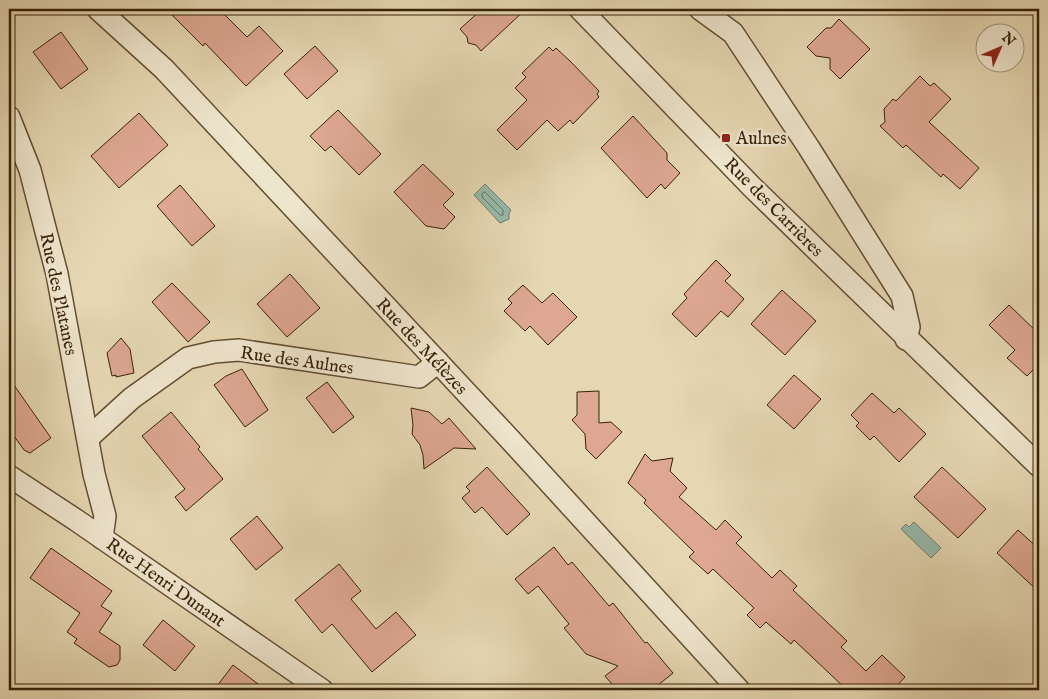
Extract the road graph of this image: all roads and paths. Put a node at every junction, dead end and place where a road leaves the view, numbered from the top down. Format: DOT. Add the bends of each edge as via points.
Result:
graph roads {
  1 [pos="98,9"];
  2 [pos="580,9"];
  3 [pos="700,9"];
  4 [pos="9,117"];
  5 [pos="906,339"];
  6 [pos="438,362"];
  7 [pos="88,438"];
  8 [pos="1039,466"];
  9 [pos="94,474"];
  10 [pos="9,476"];
  11 [pos="76,520"];
  12 [pos="102,538"];
  13 [pos="312,687"];
  14 [pos="739,690"];
  1 -- 6 [label="street, Rue des Mélèzes" via="164,69"];
  2 -- 5 [label="street, Rue des Carrières" via="752,187"];
  3 -- 5 [label="street" via="733,34 902,296 909,328"];
  4 -- 7 [label="street, Rue des Platanes" via="30,170 58,274"];
  5 -- 8 [label="street, Rue des Carrières"];
  6 -- 7 [label="street, Rue des Aulnes" via="419,377 239,350 214,352 188,358 132,398"];
  6 -- 14 [label="street, Rue des Mélèzes"];
  7 -- 9 [label="street, Rue des Platanes"];
  9 -- 11 [label="street, Rue des Platanes" via="87,502"];
  9 -- 12 [label="street, Rue des Platanes" via="105,516"];
  10 -- 11 [label="street, Rue Henri Dunant"];
  11 -- 12 [label="street, Rue Henri Dunant"];
  12 -- 13 [label="street, Rue Henri Dunant"];
}
